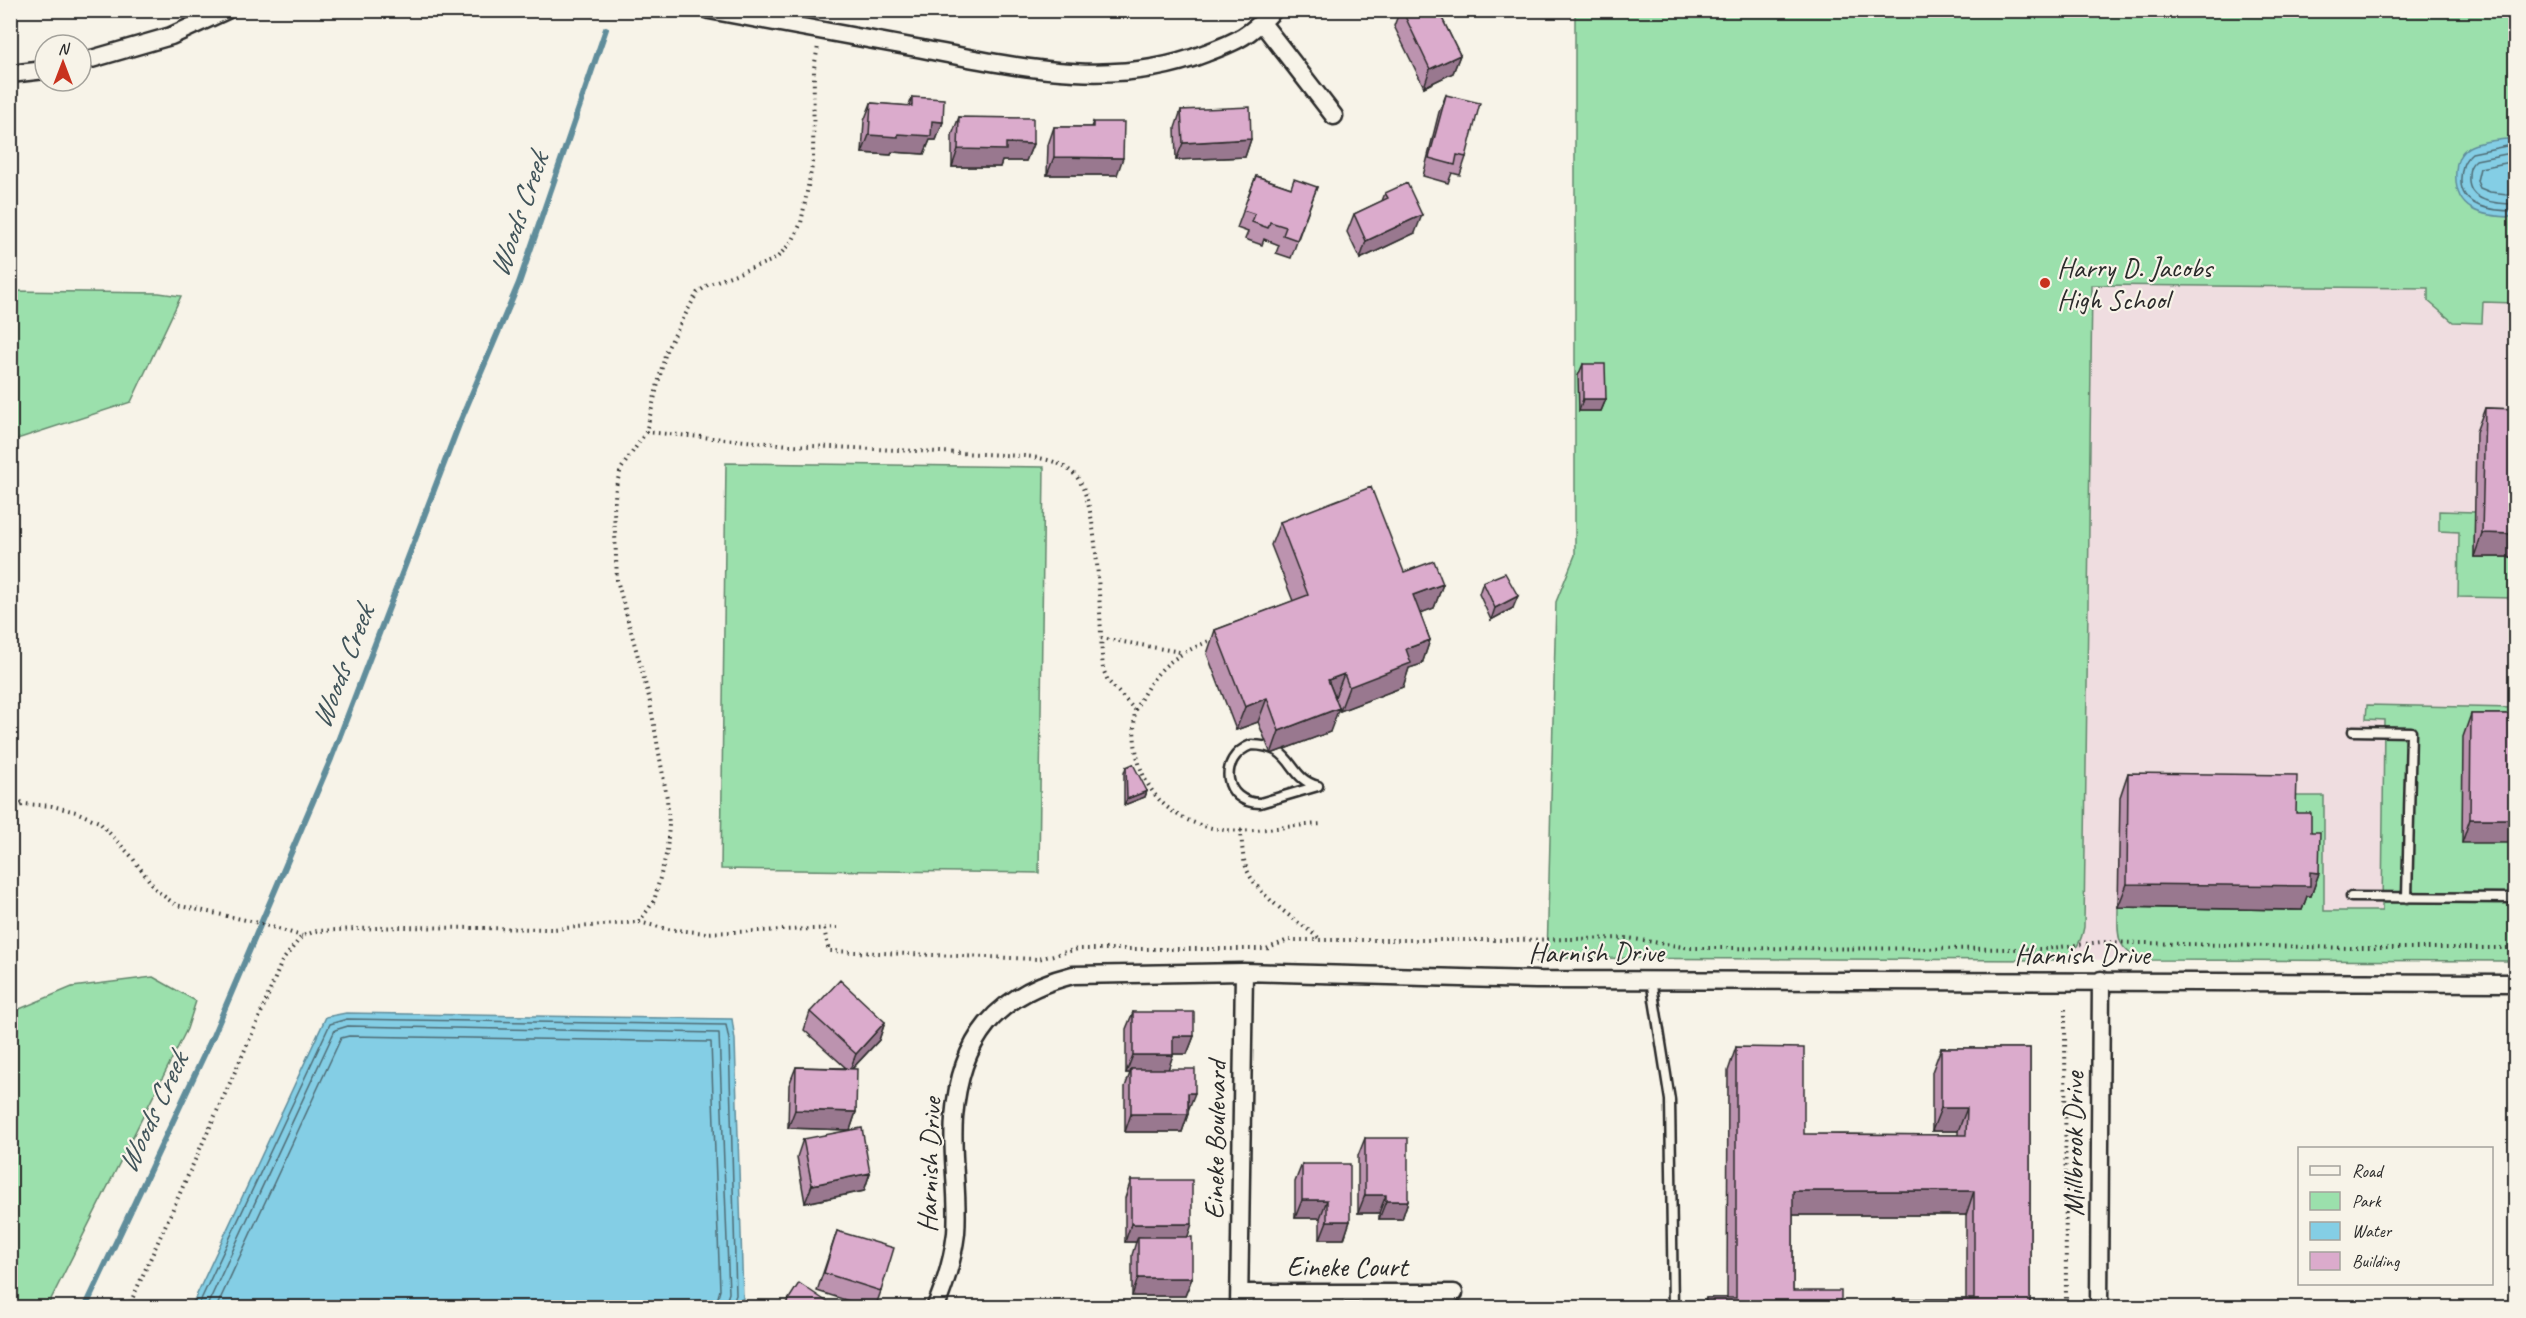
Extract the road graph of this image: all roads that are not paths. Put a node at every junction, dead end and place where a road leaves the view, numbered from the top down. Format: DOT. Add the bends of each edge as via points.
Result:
graph roads {
  1 [pos="227,10"];
  2 [pos="709,10"];
  3 [pos="1268,17"];
  4 [pos="93,59"];
  5 [pos="33,71"];
  6 [pos="10,74"];
  7 [pos="1334,116"];
  8 [pos="2353,730"];
  9 [pos="1318,786"];
  10 [pos="2351,897"];
  11 [pos="2408,898"];
  12 [pos="2516,898"];
  13 [pos="1244,972"];
  14 [pos="1651,979"];
  15 [pos="2101,980"];
  16 [pos="2516,983"];
  17 [pos="1454,1293"];
  18 [pos="1239,1300"];
  19 [pos="935,1308"];
  20 [pos="1673,1308"];
  21 [pos="2099,1308"];
  1 -- 4 [label="street" via="171,36"];
  2 -- 3 [label="street" via="1012,65 1119,74 1161,68 1193,58 1243,38"];
  3 -- 7 [label="street"];
  5 -- 6 [label="street"];
  8 -- 11 [label="lane" via="2411,732"];
  9 -- 9 [label="lane" via="1251,803 1235,793 1228,769 1241,749 1251,745 1274,748 1288,758 1305,783"];
  10 -- 11 [label="lane"];
  11 -- 12 [label="lane"];
  13 -- 14 [label="street, Harnish Drive"];
  13 -- 18 [label="street, Eineke Boulevard"];
  13 -- 19 [label="street, Harnish Drive" via="1073,975 1024,992 987,1023 961,1071 954,1119 956,1233"];
  14 -- 15 [label="street, Harnish Drive"];
  14 -- 20 [label="lane" via="1670,1100"];
  15 -- 16 [label="street, Harnish Drive"];
  15 -- 21 [label="street, Millbrook Drive"];
  17 -- 18 [label="street, Eineke Court"];
}
